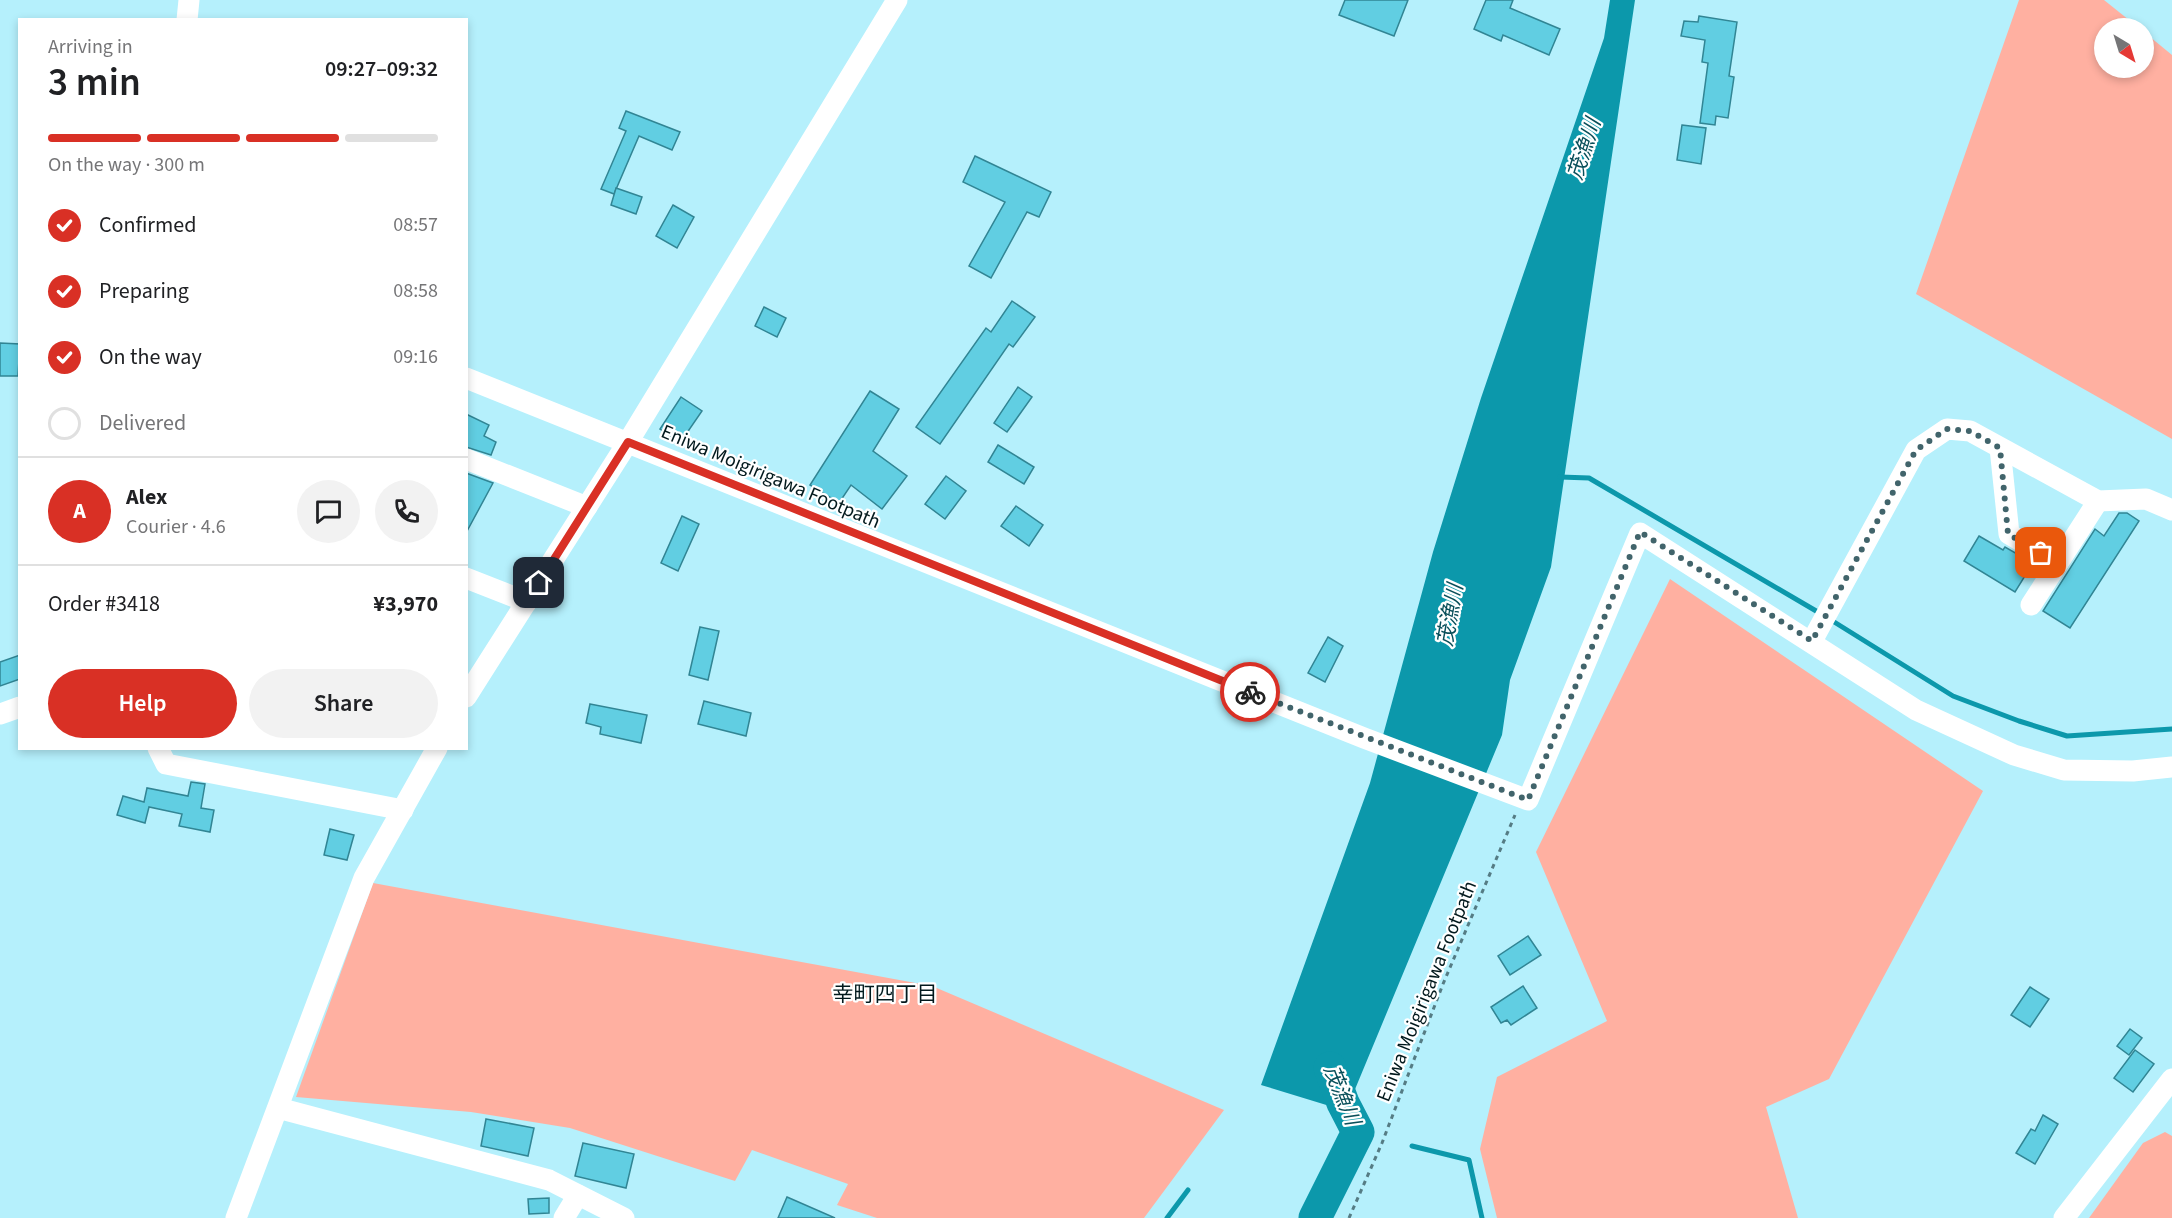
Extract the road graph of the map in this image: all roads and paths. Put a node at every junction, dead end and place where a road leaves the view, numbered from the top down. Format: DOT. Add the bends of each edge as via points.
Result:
graph roads {
  1 [pos="189,0"];
  2 [pos="897,0"];
  3 [pos="186,18"];
  4 [pos="468,379"];
  5 [pos="628,442"];
  6 [pos="2000,448"];
  7 [pos="468,460"];
  8 [pos="2098,501"];
  9 [pos="587,507"];
  10 [pos="2172,510"];
  11 [pos="2058,563"];
  12 [pos="468,579"];
  13 [pos="527,602"];
  14 [pos="2031,605"];
  15 [pos="1821,626"];
  16 [pos="468,693"];
  17 [pos="18,708"];
  18 [pos="0,714"];
  19 [pos="159,750"];
  20 [pos="436,750"];
  21 [pos="2172,767"];
  22 [pos="1514,796"];
  23 [pos="403,810"];
  24 [pos="2172,1079"];
  25 [pos="278,1108"];
  26 [pos="578,1195"];
  27 [pos="236,1218"];
  28 [pos="564,1218"];
  29 [pos="624,1218"];
  30 [pos="1349,1218"];
  31 [pos="2064,1218"];
  1 -- 3 [label="street"];
  2 -- 5 [label="street"];
  4 -- 5 [label="street"];
  5 -- 9 [label="street"];
  5 -- 22 [label="street"];
  6 -- 8 [label="street"];
  6 -- 11 [label="street" via="2008,534"];
  6 -- 15 [label="street" via="1970,431 1947,429 1916,450"];
  7 -- 9 [label="street"];
  8 -- 10 [label="street" via="2146,499"];
  8 -- 11 [label="street"];
  9 -- 13 [label="street"];
  11 -- 14 [label="street"];
  12 -- 13 [label="street"];
  13 -- 16 [label="street"];
  15 -- 21 [label="street" via="1916,710 2014,755 2064,770"];
  15 -- 22 [label="street" via="1640,532 1528,800"];
  17 -- 18 [label="street"];
  19 -- 23 [label="street" via="166,764"];
  20 -- 23 [label="street"];
  22 -- 30 [label="path, Eniwa Moigirigawa Footpath" via="1382,1143"];
  23 -- 25 [label="street" via="364,878"];
  24 -- 31 [label="street"];
  25 -- 26 [label="street" via="549,1180"];
  25 -- 27 [label="street"];
  26 -- 28 [label="street"];
  26 -- 29 [label="street"];
}
